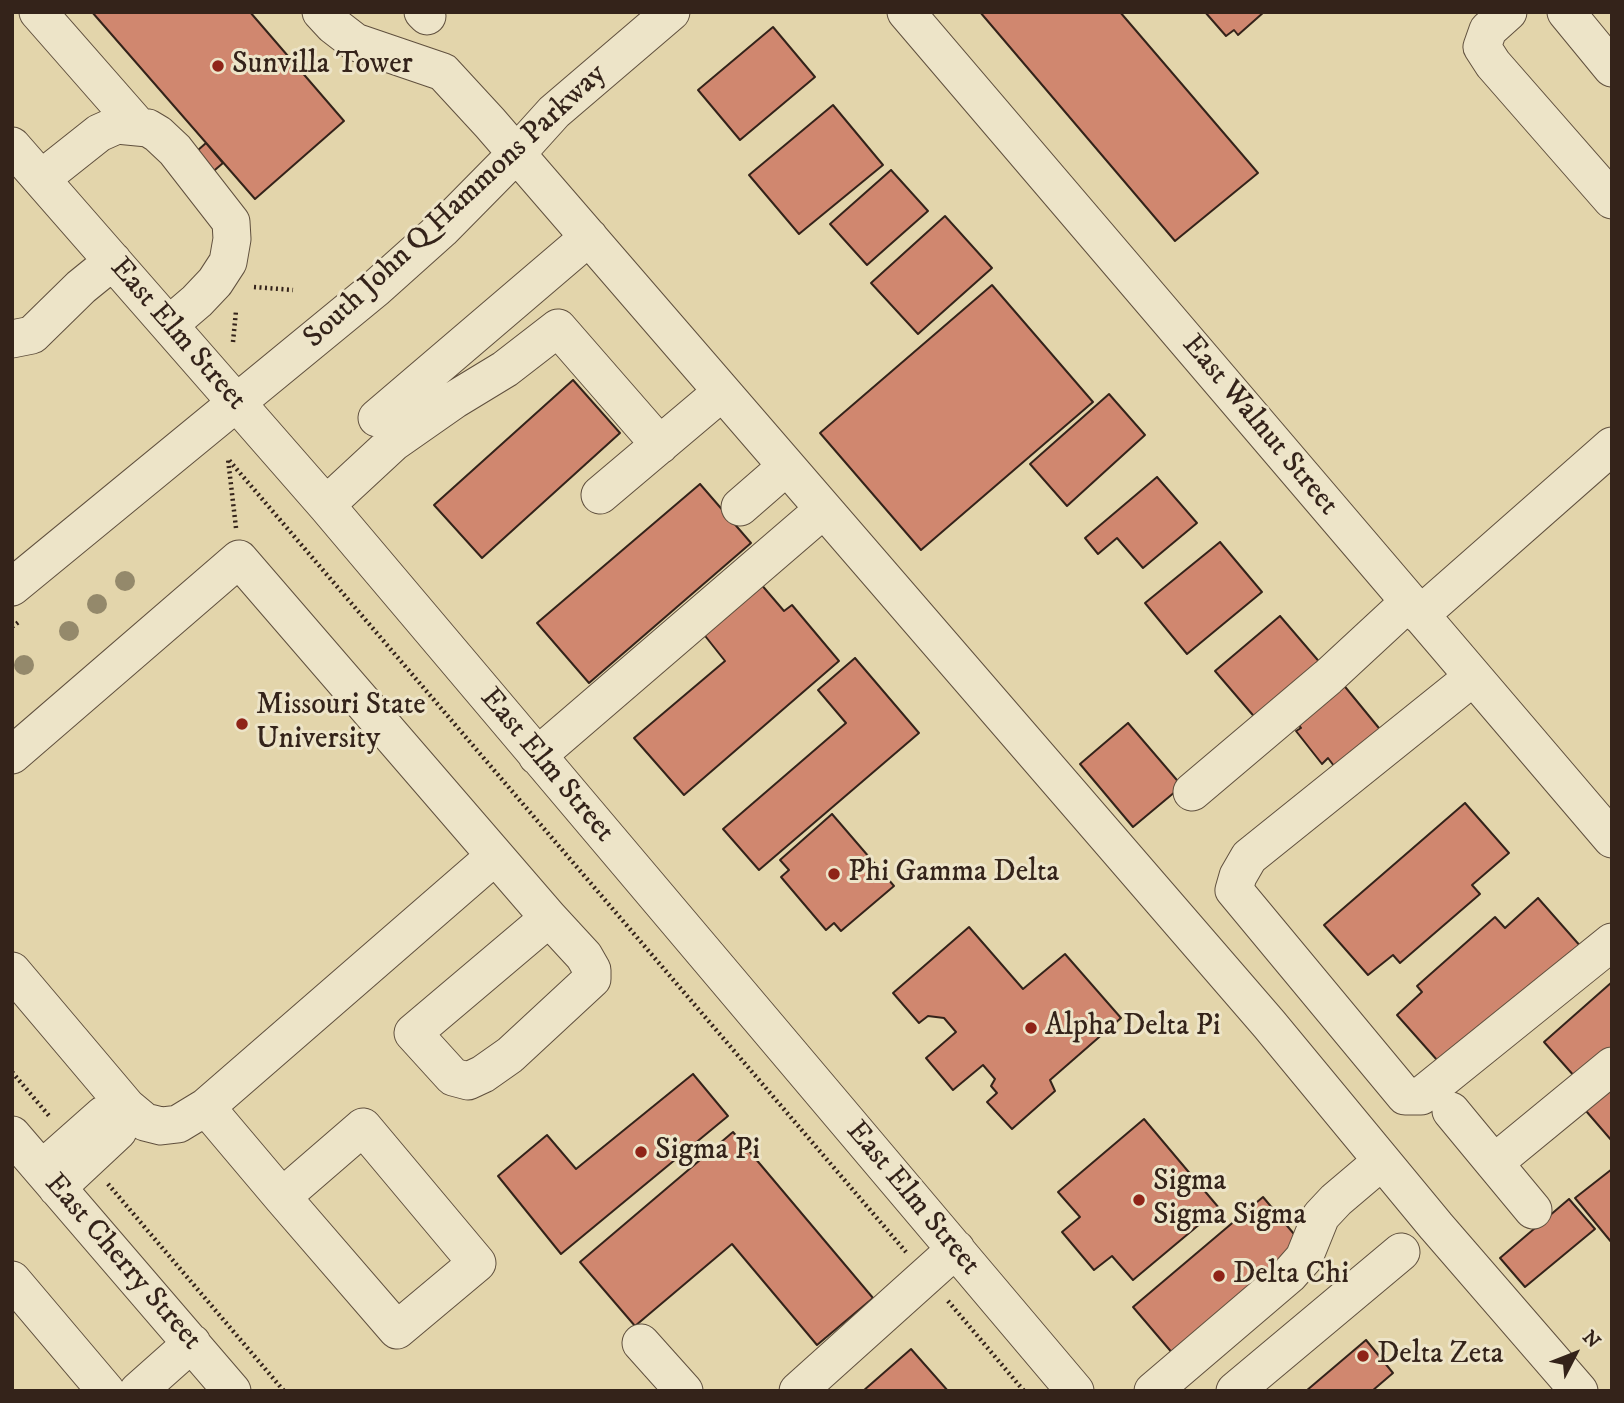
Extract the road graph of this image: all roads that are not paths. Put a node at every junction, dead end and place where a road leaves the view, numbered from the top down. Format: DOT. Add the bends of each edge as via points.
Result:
graph roads {
  1 [pos="38,12"];
  2 [pos="321,12"];
  3 [pos="671,12"];
  4 [pos="906,12"];
  5 [pos="1508,12"];
  6 [pos="1566,12"];
  7 [pos="1612,68"];
  8 [pos="138,126"];
  9 [pos="12,146"];
  10 [pos="517,153"];
  11 [pos="41,179"];
  12 [pos="1612,200"];
  13 [pos="589,237"];
  14 [pos="113,261"];
  15 [pos="169,325"];
  16 [pos="12,339"];
  17 [pos="722,391"];
  18 [pos="237,404"];
  19 [pos="377,418"];
  20 [pos="660,445"];
  21 [pos="1612,446"];
  22 [pos="786,467"];
  23 [pos="600,495"];
  24 [pos="326,505"];
  25 [pos="740,507"];
  26 [pos="824,510"];
  27 [pos="12,587"];
  28 [pos="1415,608"];
  29 [pos="1473,677"];
  30 [pos="12,755"];
  31 [pos="537,756"];
  32 [pos="1192,792"];
  33 [pos="1606,822"];
  34 [pos="495,856"];
  35 [pos="549,918"];
  36 [pos="1612,942"];
  37 [pos="12,971"];
  38 [pos="1612,1066"];
  39 [pos="127,1107"];
  40 [pos="205,1107"];
  41 [pos="1451,1111"];
  42 [pos="1382,1161"];
  43 [pos="30,1162"];
  44 [pos="1494,1163"];
  45 [pos="282,1197"];
  46 [pos="1533,1210"];
  47 [pos="956,1249"];
  48 [pos="1401,1252"];
  49 [pos="12,1280"];
  50 [pos="192,1343"];
  51 [pos="641,1343"];
  52 [pos="106,1391"];
  53 [pos="138,1391"];
  54 [pos="232,1391"];
  55 [pos="684,1391"];
  56 [pos="798,1391"];
  57 [pos="1075,1391"];
  58 [pos="1153,1391"];
  59 [pos="1235,1391"];
  60 [pos="1579,1391"];
  1 -- 8 [label="street"];
  2 -- 10 [label="street" via="355,42 443,72"];
  3 -- 10 [label="street, South John Q Hammons Parkway" via="554,112"];
  4 -- 28 [label="street, East Walnut Street"];
  5 -- 12 [label="street" via="1488,30 1482,47"];
  6 -- 7 [label="street"];
  8 -- 11 [label="street" via="117,125 99,133"];
  8 -- 15 [label="street" via="158,134 175,150 231,222 228,262 197,302"];
  9 -- 11 [label="street, East Elm Street"];
  10 -- 13 [label="street"];
  10 -- 18 [label="street, South John Q Hammons Parkway" via="442,229"];
  11 -- 14 [label="street, East Elm Street"];
  13 -- 17 [label="street"];
  13 -- 19 [label="street"];
  14 -- 15 [label="street, East Elm Street"];
  14 -- 16 [label="street" via="32,335"];
  15 -- 18 [label="street, East Elm Street"];
  17 -- 20 [label="street"];
  17 -- 22 [label="street"];
  18 -- 24 [label="street, East Elm Street"];
  18 -- 27 [label="street, South John Q Hammons Parkway"];
  20 -- 23 [label="street"];
  20 -- 24 [label="street" via="558,328 394,442"];
  21 -- 28 [label="street"];
  22 -- 25 [label="street"];
  22 -- 26 [label="street"];
  24 -- 31 [label="street, East Elm Street"];
  26 -- 31 [label="street"];
  26 -- 42 [label="street"];
  28 -- 29 [label="street, East Walnut Street"];
  28 -- 32 [label="street"];
  29 -- 33 [label="street, East Walnut Street"];
  29 -- 36 [label="street" via="1249,858 1234,890 1405,1096 1421,1096"];
  30 -- 34 [label="street" via="239,559"];
  31 -- 47 [label="street, East Elm Street"];
  34 -- 35 [label="street"];
  34 -- 40 [label="street"];
  35 -- 35 [label="street" via="413,1033 453,1077 468,1081 492,1068 592,979 584,956"];
  37 -- 39 [label="street"];
  38 -- 44 [label="street"];
  39 -- 40 [label="street" via="145,1122 161,1126 178,1124"];
  39 -- 43 [label="street" via="118,1131 80,1151"];
  40 -- 45 [label="street"];
  41 -- 44 [label="street"];
  42 -- 58 [label="street" via="1321,1216 1304,1258 1289,1275"];
  42 -- 60 [label="street"];
  43 -- 50 [label="street, East Cherry Street"];
  44 -- 46 [label="street"];
  45 -- 45 [label="street" via="397,1330 477,1263 363,1128"];
  47 -- 56 [label="street"];
  47 -- 57 [label="street, East Elm Street"];
  48 -- 59 [label="street"];
  49 -- 52 [label="street"];
  50 -- 53 [label="street"];
  50 -- 54 [label="street, East Cherry Street"];
  51 -- 55 [label="street"];
}
